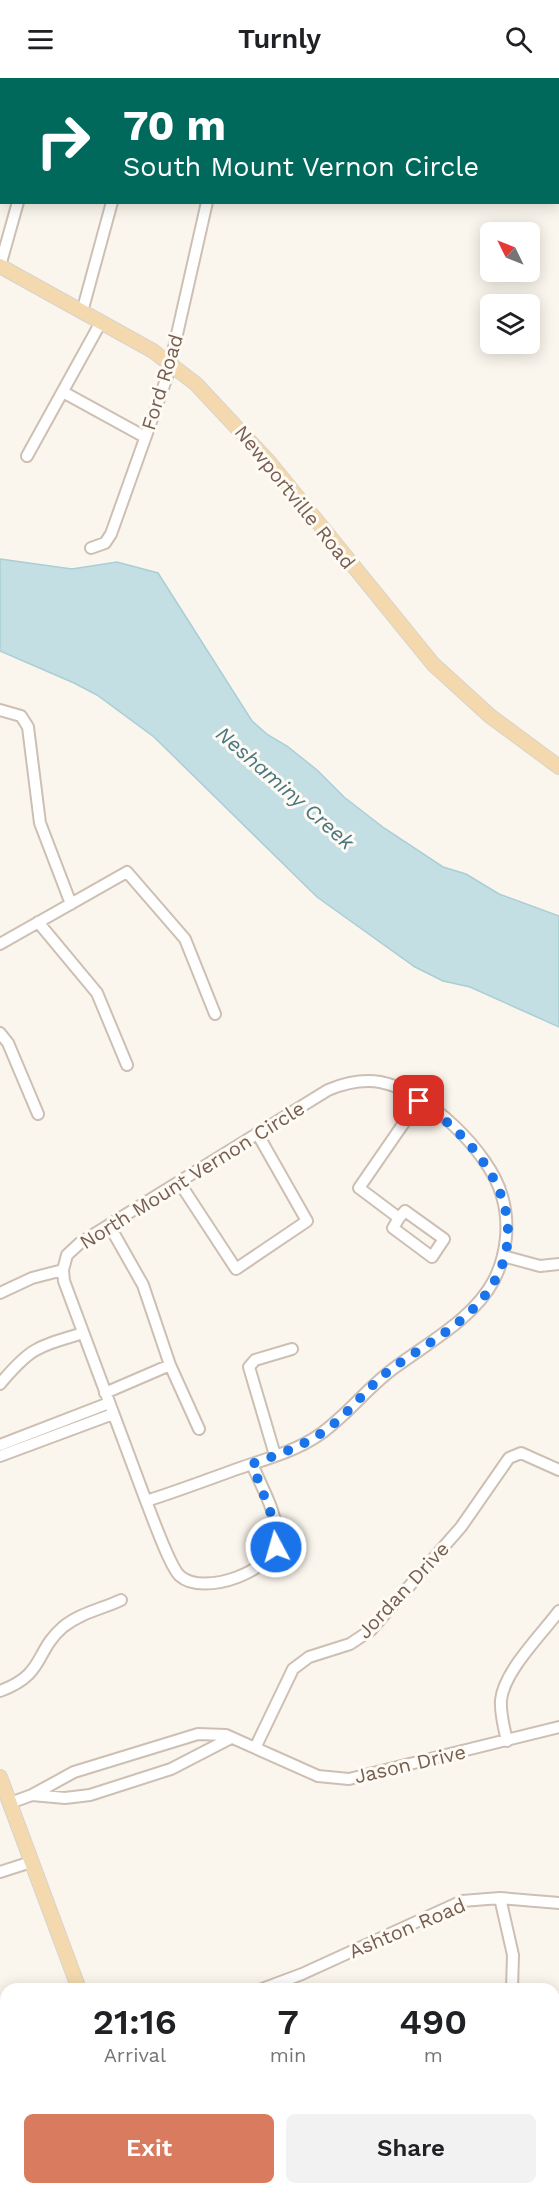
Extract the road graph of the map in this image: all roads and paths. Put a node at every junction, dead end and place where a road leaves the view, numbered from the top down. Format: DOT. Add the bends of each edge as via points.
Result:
graph roads {
  1 [pos="17,204"];
  2 [pos="111,204"];
  3 [pos="207,204"];
  4 [pos="0,266"];
  5 [pos="82,312"];
  6 [pos="100,322"];
  7 [pos="171,363"];
  8 [pos="63,392"];
  9 [pos="145,437"];
  10 [pos="27,456"];
  11 [pos="92,548"];
  12 [pos="0,710"];
  13 [pos="559,767"];
  14 [pos="71,904"];
  15 [pos="38,922"];
  16 [pos="0,944"];
  17 [pos="215,1014"];
  18 [pos="0,1033"];
  19 [pos="127,1065"];
  20 [pos="419,1101"];
  21 [pos="38,1114"];
  22 [pos="257,1133"];
  23 [pos="179,1182"];
  24 [pos="399,1218"];
  25 [pos="109,1225"];
  26 [pos="503,1256"];
  27 [pos="559,1264"];
  28 [pos="63,1270"];
  29 [pos="0,1293"];
  30 [pos="83,1333"];
  31 [pos="292,1349"];
  32 [pos="170,1365"];
  33 [pos="0,1384"];
  34 [pos="109,1403"];
  35 [pos="199,1429"];
  36 [pos="0,1445"];
  37 [pos="0,1455"];
  38 [pos="275,1455"];
  39 [pos="252,1464"];
  40 [pos="559,1470"];
  41 [pos="146,1501"];
  42 [pos="121,1600"];
  43 [pos="559,1611"];
  44 [pos="0,1691"];
  45 [pos="559,1727"];
  46 [pos="231,1738"];
  47 [pos="507,1741"];
  48 [pos="256,1746"];
  49 [pos="0,1777"];
  50 [pos="32,1795"];
  51 [pos="10,1803"];
  52 [pos="32,1862"];
  53 [pos="0,1872"];
  54 [pos="500,1898"];
  55 [pos="559,1903"];
  56 [pos="77,1983"];
  57 [pos="278,1983"];
  58 [pos="512,1983"];
  1 -- 4 [label="street"];
  2 -- 5 [label="street"];
  3 -- 7 [label="street, Ford Road"];
  4 -- 5 [label="main road, Newportville Road"];
  5 -- 6 [label="main road, Newportville Road"];
  6 -- 7 [label="main road, Newportville Road"];
  6 -- 8 [label="street"];
  7 -- 9 [label="street, Ford Road"];
  7 -- 13 [label="main road, Newportville Road" via="246,436 433,664 497,722"];
  8 -- 9 [label="street"];
  8 -- 10 [label="street"];
  9 -- 11 [label="street, Ford Road" via="111,534 103,544"];
  12 -- 14 [label="street" via="21,716 28,727 40,823"];
  14 -- 15 [label="street"];
  14 -- 17 [label="street" via="127,872 185,939"];
  15 -- 16 [label="street"];
  15 -- 19 [label="street" via="97,993"];
  18 -- 21 [label="street" via="9,1043"];
  20 -- 22 [label="street, North Mount Vernon Circle" via="388,1084 354,1081 328,1090"];
  20 -- 24 [label="street" via="359,1188"];
  20 -- 26 [label="street, North Mount Vernon Circle" via="475,1147 499,1187 506,1222"];
  22 -- 23 [label="street, North Mount Vernon Circle"];
  22 -- 23 [label="street" via="307,1221 236,1269"];
  23 -- 25 [label="street, North Mount Vernon Circle"];
  24 -- 24 [label="street" via="393,1228 432,1257 444,1239 405,1211"];
  25 -- 28 [label="street, North Mount Vernon Circle" via="72,1250"];
  25 -- 32 [label="street" via="143,1285"];
  26 -- 27 [label="street" via="540,1266"];
  26 -- 38 [label="street, North Mount Vernon Circle" via="494,1280 474,1308 386,1374 336,1423 317,1437"];
  28 -- 29 [label="street" via="32,1278"];
  28 -- 30 [label="street, North Mount Vernon Circle"];
  30 -- 33 [label="street" via="38,1347 23,1356"];
  30 -- 34 [label="street, North Mount Vernon Circle"];
  31 -- 38 [label="street" via="255,1360 249,1367"];
  32 -- 34 [label="street"];
  32 -- 35 [label="street"];
  34 -- 36 [label="street"];
  34 -- 37 [label="street"];
  34 -- 41 [label="street, North Mount Vernon Circle"];
  38 -- 39 [label="street, North Mount Vernon Circle"];
  39 -- 41 [label="street, North Mount Vernon Circle"];
  39 -- 41 [label="street, North Mount Vernon Circle" via="276,1527 276,1547 265,1563 219,1582 200,1585 177,1574"];
  40 -- 48 [label="street, Jordan Drive" via="530,1455 509,1458 461,1527 371,1630 350,1644 309,1657 293,1669"];
  42 -- 44 [label="street" via="72,1620 56,1635 29,1676"];
  43 -- 47 [label="street" via="503,1689 501,1709"];
  45 -- 47 [label="street, Jason Drive"];
  46 -- 48 [label="street, Jason Drive"];
  46 -- 50 [label="street, Jason Drive" via="171,1769 90,1796"];
  46 -- 50 [label="street, Jason Drive" via="219,1734 187,1736 147,1752 74,1772"];
  47 -- 48 [label="street, Jason Drive" via="349,1779 318,1776"];
  49 -- 51 [label="main road"];
  50 -- 51 [label="street, Jason Drive"];
  51 -- 52 [label="main road"];
  52 -- 53 [label="street"];
  52 -- 56 [label="main road"];
  54 -- 55 [label="street, Ashton Road"];
  54 -- 57 [label="street, Ashton Road" via="462,1901"];
  54 -- 58 [label="street" via="513,1955"];
}
